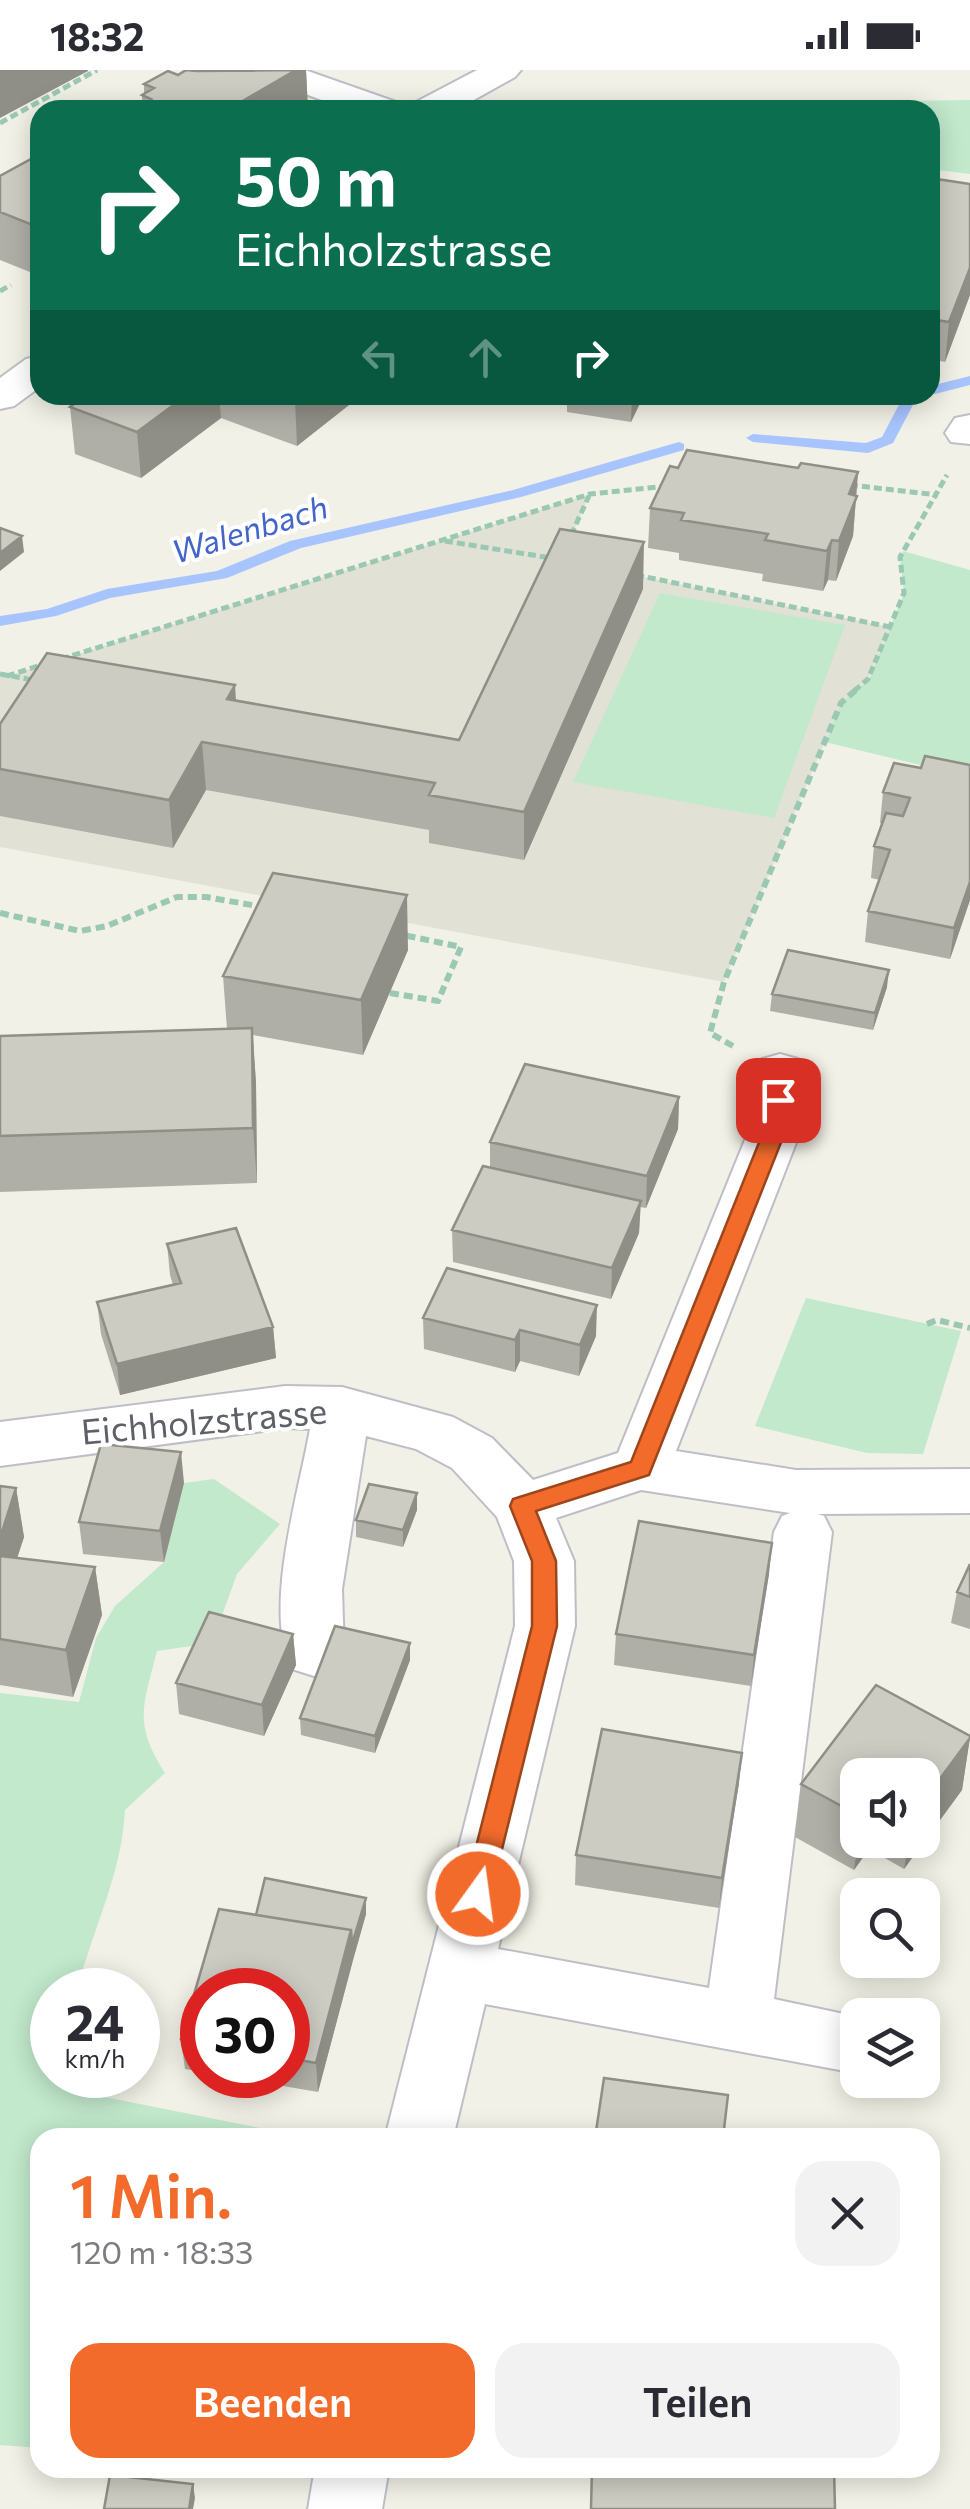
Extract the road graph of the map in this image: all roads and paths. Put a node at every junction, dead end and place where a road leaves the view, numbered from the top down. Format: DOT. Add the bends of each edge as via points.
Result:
graph roads {
  1 [pos="97,70"];
  2 [pos="271,70"];
  3 [pos="503,70"];
  4 [pos="43,100"];
  5 [pos="356,100"];
  6 [pos="448,100"];
  7 [pos="30,107"];
  8 [pos="0,124"];
  9 [pos="11,285"];
  10 [pos="0,290"];
  11 [pos="30,375"];
  12 [pos="0,397"];
  13 [pos="835,484"];
  14 [pos="674,485"];
  15 [pos="590,494"];
  16 [pos="440,540"];
  17 [pos="568,543"];
  18 [pos="560,560"];
  19 [pos="618,572"];
  20 [pos="890,628"];
  21 [pos="4,675"];
  22 [pos="40,682"];
  23 [pos="268,908"];
  24 [pos="0,914"];
  25 [pos="384,932"];
  26 [pos="390,992"];
  27 [pos="780,1071"];
  28 [pos="927,1324"];
  29 [pos="970,1328"];
  30 [pos="342,1408"];
  31 [pos="0,1444"];
  32 [pos="641,1468"];
  33 [pos="970,1491"];
  34 [pos="522,1506"];
  35 [pos="803,1532"];
  36 [pos="314,1652"];
  37 [pos="458,1970"];
  38 [pos="737,2024"];
  39 [pos="840,2041"];
  40 [pos="421,2128"];
  41 [pos="350,2478"];
  42 [pos="345,2509"];
  1 -- 4 [label="path"];
  2 -- 5 [label="street"];
  3 -- 6 [label="street"];
  7 -- 8 [label="path"];
  9 -- 10 [label="path"];
  11 -- 12 [label="street"];
  13 -- 20 [label="path" via="938,495 900,557 904,593"];
  14 -- 15 [label="path"];
  15 -- 16 [label="path"];
  15 -- 17 [label="path"];
  16 -- 18 [label="path"];
  16 -- 21 [label="path"];
  19 -- 20 [label="path"];
  20 -- 27 [label="path" via="868,679 842,703 724,982 710,1033"];
  21 -- 22 [label="path"];
  23 -- 24 [label="path" via="178,896 116,924 71,932"];
  25 -- 26 [label="path" via="462,947 438,1001"];
  27 -- 32 [label="street" via="775,1130"];
  28 -- 29 [label="path"];
  30 -- 31 [label="street, Eichholzstrasse" via="284,1407"];
  30 -- 34 [label="street, Eichholzstrasse" via="433,1432 472,1453"];
  30 -- 36 [label="street" via="312,1589"];
  32 -- 33 [label="street" via="796,1492"];
  32 -- 34 [label="street"];
  34 -- 37 [label="street" via="544,1561 545,1626"];
  35 -- 38 [label="street"];
  37 -- 38 [label="street"];
  37 -- 40 [label="street"];
  38 -- 39 [label="street"];
  41 -- 42 [label="street"];
}
